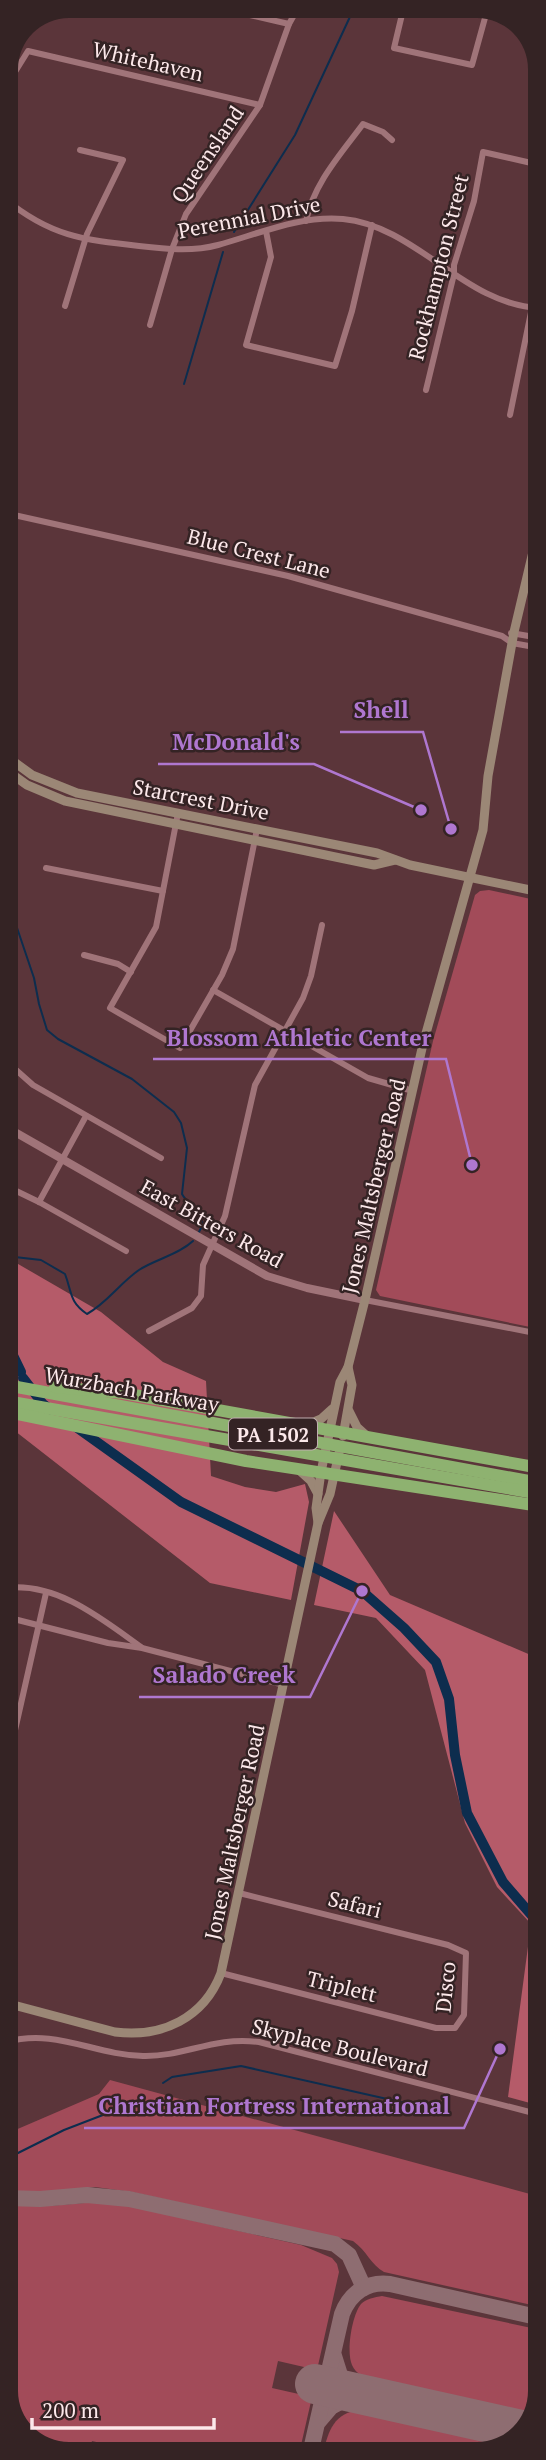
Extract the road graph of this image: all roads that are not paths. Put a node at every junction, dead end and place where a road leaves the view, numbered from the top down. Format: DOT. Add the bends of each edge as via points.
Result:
graph roads {
  1 [pos="264,18"];
  2 [pos="292,18"];
  3 [pos="401,18"];
  4 [pos="485,18"];
  5 [pos="289,24"];
  6 [pos="18,67"];
  7 [pos="260,105"];
  8 [pos="392,139"];
  9 [pos="80,150"];
  10 [pos="528,162"];
  11 [pos="18,209"];
  12 [pos="306,221"];
  13 [pos="372,226"];
  14 [pos="266,230"];
  15 [pos="85,240"];
  16 [pos="172,249"];
  17 [pos="454,274"];
  18 [pos="65,306"];
  19 [pos="528,307"];
  20 [pos="528,323"];
  21 [pos="150,325"];
  22 [pos="426,390"];
  23 [pos="510,415"];
  24 [pos="18,516"];
  25 [pos="528,573"];
  26 [pos="514,632"];
  27 [pos="528,635"];
  28 [pos="502,636"];
  29 [pos="512,643"];
  30 [pos="528,646"];
  31 [pos="18,764"];
  32 [pos="36,776"];
  33 [pos="18,778"];
  34 [pos="31,786"];
  35 [pos="178,813"];
  36 [pos="176,825"];
  37 [pos="257,828"];
  38 [pos="255,840"];
  39 [pos="396,860"];
  40 [pos="46,868"];
  41 [pos="470,877"];
  42 [pos="528,889"];
  43 [pos="163,891"];
  44 [pos="322,925"];
  45 [pos="84,955"];
  46 [pos="131,972"];
  47 [pos="213,990"];
  48 [pos="285,1031"];
  49 [pos="18,1072"];
  50 [pos="413,1091"];
  51 [pos="86,1116"];
  52 [pos="18,1134"];
  53 [pos="161,1158"];
  54 [pos="62,1159"];
  55 [pos="18,1192"];
  56 [pos="39,1202"];
  57 [pos="212,1245"];
  58 [pos="126,1251"];
  59 [pos="365,1300"];
  60 [pos="149,1331"];
  61 [pos="528,1332"];
  62 [pos="348,1367"];
  63 [pos="18,1385"];
  64 [pos="18,1386"];
  65 [pos="18,1403"];
  66 [pos="335,1404"];
  67 [pos="348,1409"];
  68 [pos="18,1414"];
  69 [pos="303,1427"];
  70 [pos="329,1431"];
  71 [pos="344,1434"];
  72 [pos="368,1437"];
  73 [pos="528,1466"];
  74 [pos="295,1468"];
  75 [pos="321,1472"];
  76 [pos="335,1474"];
  77 [pos="360,1477"];
  78 [pos="528,1481"];
  79 [pos="528,1492"];
  80 [pos="318,1494"];
  81 [pos="330,1494"];
  82 [pos="528,1504"];
  83 [pos="318,1523"];
  84 [pos="18,1588"];
  85 [pos="46,1593"];
  86 [pos="18,1620"];
  87 [pos="39,1624"];
  88 [pos="142,1648"];
  89 [pos="284,1685"];
  90 [pos="18,1717"];
  91 [pos="239,1893"];
  92 [pos="462,1950"];
  93 [pos="221,1973"];
  94 [pos="18,2006"];
  95 [pos="455,2028"];
  96 [pos="18,2039"];
  97 [pos="528,2112"];
  1 -- 5 [label="street"];
  2 -- 5 [label="street, Queensland"];
  3 -- 4 [label="street" via="394,48 472,65"];
  5 -- 7 [label="street, Queensland"];
  6 -- 7 [label="street, Whitehaven" via="28,51"];
  7 -- 16 [label="street, Queensland" via="186,214"];
  8 -- 12 [label="street" via="363,124 319,184"];
  9 -- 15 [label="street" via="123,160"];
  10 -- 17 [label="street, Rockhampton Street" via="483,152"];
  11 -- 15 [label="street, Perennial Drive" via="44,226"];
  12 -- 13 [label="street, Perennial Drive" via="342,219"];
  12 -- 14 [label="street, Perennial Drive"];
  13 -- 14 [label="street" via="335,366 246,345 271,257"];
  13 -- 17 [label="street, Perennial Drive"];
  14 -- 16 [label="street, Perennial Drive" via="215,246"];
  15 -- 16 [label="street, Perennial Drive"];
  15 -- 18 [label="street"];
  16 -- 21 [label="street, Queensland"];
  17 -- 19 [label="street, Perennial Drive" via="494,297"];
  17 -- 22 [label="street, Rockhampton Street"];
  20 -- 23 [label="street"];
  24 -- 28 [label="street, Blue Crest Lane" via="288,576"];
  25 -- 26 [label="main road, Jones Maltsberger Road"];
  26 -- 27 [label="street"];
  26 -- 28 [label="street"];
  26 -- 29 [label="main road, Jones Maltsberger Road"];
  28 -- 29 [label="street, Blue Crest Lane"];
  29 -- 30 [label="street, Blue Crest Lane"];
  29 -- 41 [label="main road, Jones Maltsberger Road" via="483,830"];
  31 -- 32 [label="main road, Starcrest Drive"];
  32 -- 34 [label="main road"];
  32 -- 35 [label="main road, Starcrest Drive" via="71,791"];
  33 -- 34 [label="main road, Starcrest Drive"];
  34 -- 36 [label="main road, Starcrest Drive" via="65,801"];
  35 -- 36 [label="street"];
  35 -- 37 [label="main road, Starcrest Drive"];
  36 -- 38 [label="main road, Starcrest Drive"];
  36 -- 43 [label="street"];
  37 -- 38 [label="street"];
  37 -- 39 [label="main road, Starcrest Drive"];
  38 -- 39 [label="main road, Starcrest Drive" via="374,864"];
  38 -- 47 [label="street" via="233,949"];
  39 -- 41 [label="main road, Starcrest Drive"];
  40 -- 43 [label="street"];
  41 -- 42 [label="main road, Starcrest Drive"];
  41 -- 50 [label="main road, Jones Maltsberger Road"];
  43 -- 46 [label="street" via="156,927"];
  44 -- 48 [label="street" via="311,976"];
  45 -- 46 [label="street"];
  46 -- 47 [label="street" via="110,1008 180,1048"];
  47 -- 48 [label="street"];
  48 -- 50 [label="street" via="368,1078"];
  48 -- 57 [label="street" via="255,1085 225,1216"];
  49 -- 51 [label="street"];
  50 -- 59 [label="main road, Jones Maltsberger Road"];
  51 -- 53 [label="street"];
  51 -- 54 [label="street"];
  52 -- 54 [label="street, East Bitters Road"];
  54 -- 56 [label="street"];
  54 -- 57 [label="street, East Bitters Road"];
  55 -- 56 [label="street"];
  56 -- 58 [label="street"];
  57 -- 59 [label="street, East Bitters Road" via="280,1280"];
  57 -- 60 [label="street" via="196,1304"];
  59 -- 61 [label="street, East Bitters Road"];
  59 -- 62 [label="main road, Jones Maltsberger Road"];
  62 -- 66 [label="main road, Jones Maltsberger Road"];
  62 -- 67 [label="main road, Jones Maltsberger Road" via="352,1385"];
  63 -- 69 [label="highway" via="123,1394"];
  64 -- 78 [label="highway, Wurzbach Parkway / PA 1502"];
  65 -- 79 [label="highway, Wurzbach Parkway / PA 1502"];
  66 -- 69 [label="main road" via="321,1419"];
  66 -- 70 [label="main road, Jones Maltsberger Road"];
  67 -- 71 [label="main road, Jones Maltsberger Road"];
  67 -- 72 [label="main road"];
  68 -- 74 [label="highway"];
  69 -- 70 [label="highway"];
  70 -- 71 [label="highway"];
  70 -- 75 [label="main road, Jones Maltsberger Road"];
  71 -- 72 [label="highway"];
  71 -- 76 [label="main road, Jones Maltsberger Road"];
  72 -- 73 [label="highway"];
  72 -- 77 [label="highway" via="355,1450 352,1465"];
  74 -- 75 [label="highway"];
  74 -- 80 [label="main road"];
  75 -- 76 [label="highway"];
  75 -- 80 [label="main road, Jones Maltsberger Road"];
  76 -- 77 [label="highway"];
  76 -- 81 [label="main road, Jones Maltsberger Road"];
  77 -- 81 [label="main road"];
  77 -- 82 [label="highway"];
  80 -- 83 [label="main road, Jones Maltsberger Road"];
  81 -- 83 [label="main road, Jones Maltsberger Road"];
  83 -- 89 [label="main road, Jones Maltsberger Road"];
  84 -- 85 [label="street"];
  85 -- 87 [label="street"];
  85 -- 88 [label="street" via="84,1607"];
  86 -- 87 [label="street"];
  87 -- 88 [label="street"];
  87 -- 90 [label="street"];
  88 -- 89 [label="street"];
  89 -- 91 [label="main road, Jones Maltsberger Road"];
  91 -- 92 [label="street, Safari"];
  91 -- 93 [label="main road, Jones Maltsberger Road"];
  92 -- 95 [label="street, Disco" via="466,1954 464,2015"];
  93 -- 94 [label="main road, Jones Maltsberger Road" via="196,2011 152,2032 115,2032"];
  93 -- 95 [label="street, Triplett" via="436,2028"];
  96 -- 97 [label="street, Skyplace Boulevard" via="55,2038 144,2056 229,2040 250,2041"];
}
